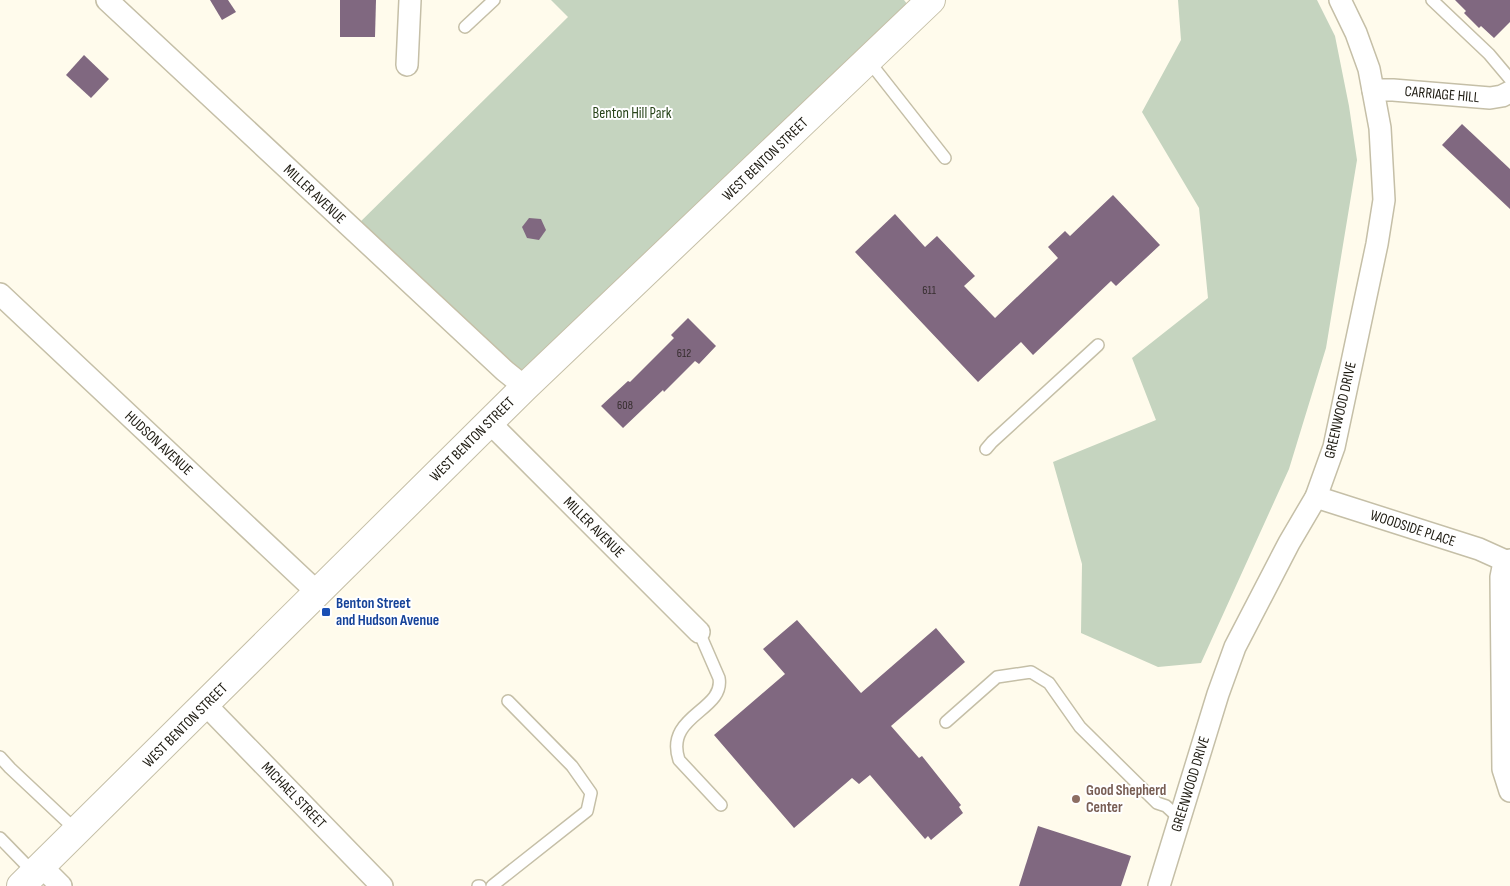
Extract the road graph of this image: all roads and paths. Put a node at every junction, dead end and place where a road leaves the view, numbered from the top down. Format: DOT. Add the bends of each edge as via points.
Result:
graph roads {
  1 [pos="410,0"];
  2 [pos="494,0"];
  3 [pos="931,0"];
  4 [pos="1340,0"];
  5 [pos="1432,0"];
  6 [pos="111,1"];
  7 [pos="465,27"];
  8 [pos="868,60"];
  9 [pos="407,65"];
  10 [pos="1373,90"];
  11 [pos="1508,92"];
  12 [pos="945,158"];
  13 [pos="0,294"];
  14 [pos="1098,345"];
  15 [pos="525,387"];
  16 [pos="489,422"];
  17 [pos="986,449"];
  18 [pos="1316,497"];
  19 [pos="1509,561"];
  20 [pos="318,593"];
  21 [pos="699,632"];
  22 [pos="508,701"];
  23 [pos="206,704"];
  24 [pos="946,722"];
  25 [pos="0,757"];
  26 [pos="1509,787"];
  27 [pos="721,805"];
  28 [pos="1180,818"];
  29 [pos="77,831"];
  30 [pos="0,838"];
  31 [pos="32,875"];
  32 [pos="61,886"];
  33 [pos="382,886"];
  34 [pos="492,886"];
  35 [pos="1159,886"];
  1 -- 9 [label="street"];
  2 -- 7 [label="lane"];
  3 -- 8 [label="street, WEST BENTON STREET"];
  4 -- 10 [label="street, GREENWOOD DRIVE" via="1356,33"];
  5 -- 11 [label="lane" via="1489,54"];
  6 -- 15 [label="street, MILLER AVENUE"];
  8 -- 12 [label="lane"];
  8 -- 15 [label="street, WEST BENTON STREET"];
  10 -- 11 [label="street, CARRIAGE HILL" via="1490,98"];
  10 -- 18 [label="street, GREENWOOD DRIVE" via="1380,128 1384,200 1378,244 1334,446"];
  13 -- 20 [label="street, HUDSON AVENUE"];
  14 -- 17 [label="lane"];
  15 -- 16 [label="street, WEST BENTON STREET"];
  16 -- 20 [label="street, WEST BENTON STREET"];
  16 -- 21 [label="street, MILLER AVENUE"];
  18 -- 19 [label="street, WOODSIDE PLACE"];
  18 -- 28 [label="street, GREENWOOD DRIVE" via="1235,647"];
  19 -- 26 [label="street" via="1503,567 1501,577 1503,769"];
  20 -- 23 [label="street, WEST BENTON STREET"];
  21 -- 27 [label="lane" via="719,678 719,686 713,698 681,728 676,741 677,752 679,760"];
  22 -- 34 [label="lane" via="572,766 592,793 587,811"];
  23 -- 29 [label="street, WEST BENTON STREET"];
  23 -- 33 [label="street, MICHAEL STREET"];
  24 -- 28 [label="lane" via="997,677 1031,672 1049,682 1080,727 1157,803"];
  25 -- 29 [label="lane"];
  28 -- 35 [label="street, GREENWOOD DRIVE"];
  29 -- 31 [label="street, WEST BENTON STREET"];
  30 -- 31 [label="lane"];
  31 -- 32 [label="street"];
}
